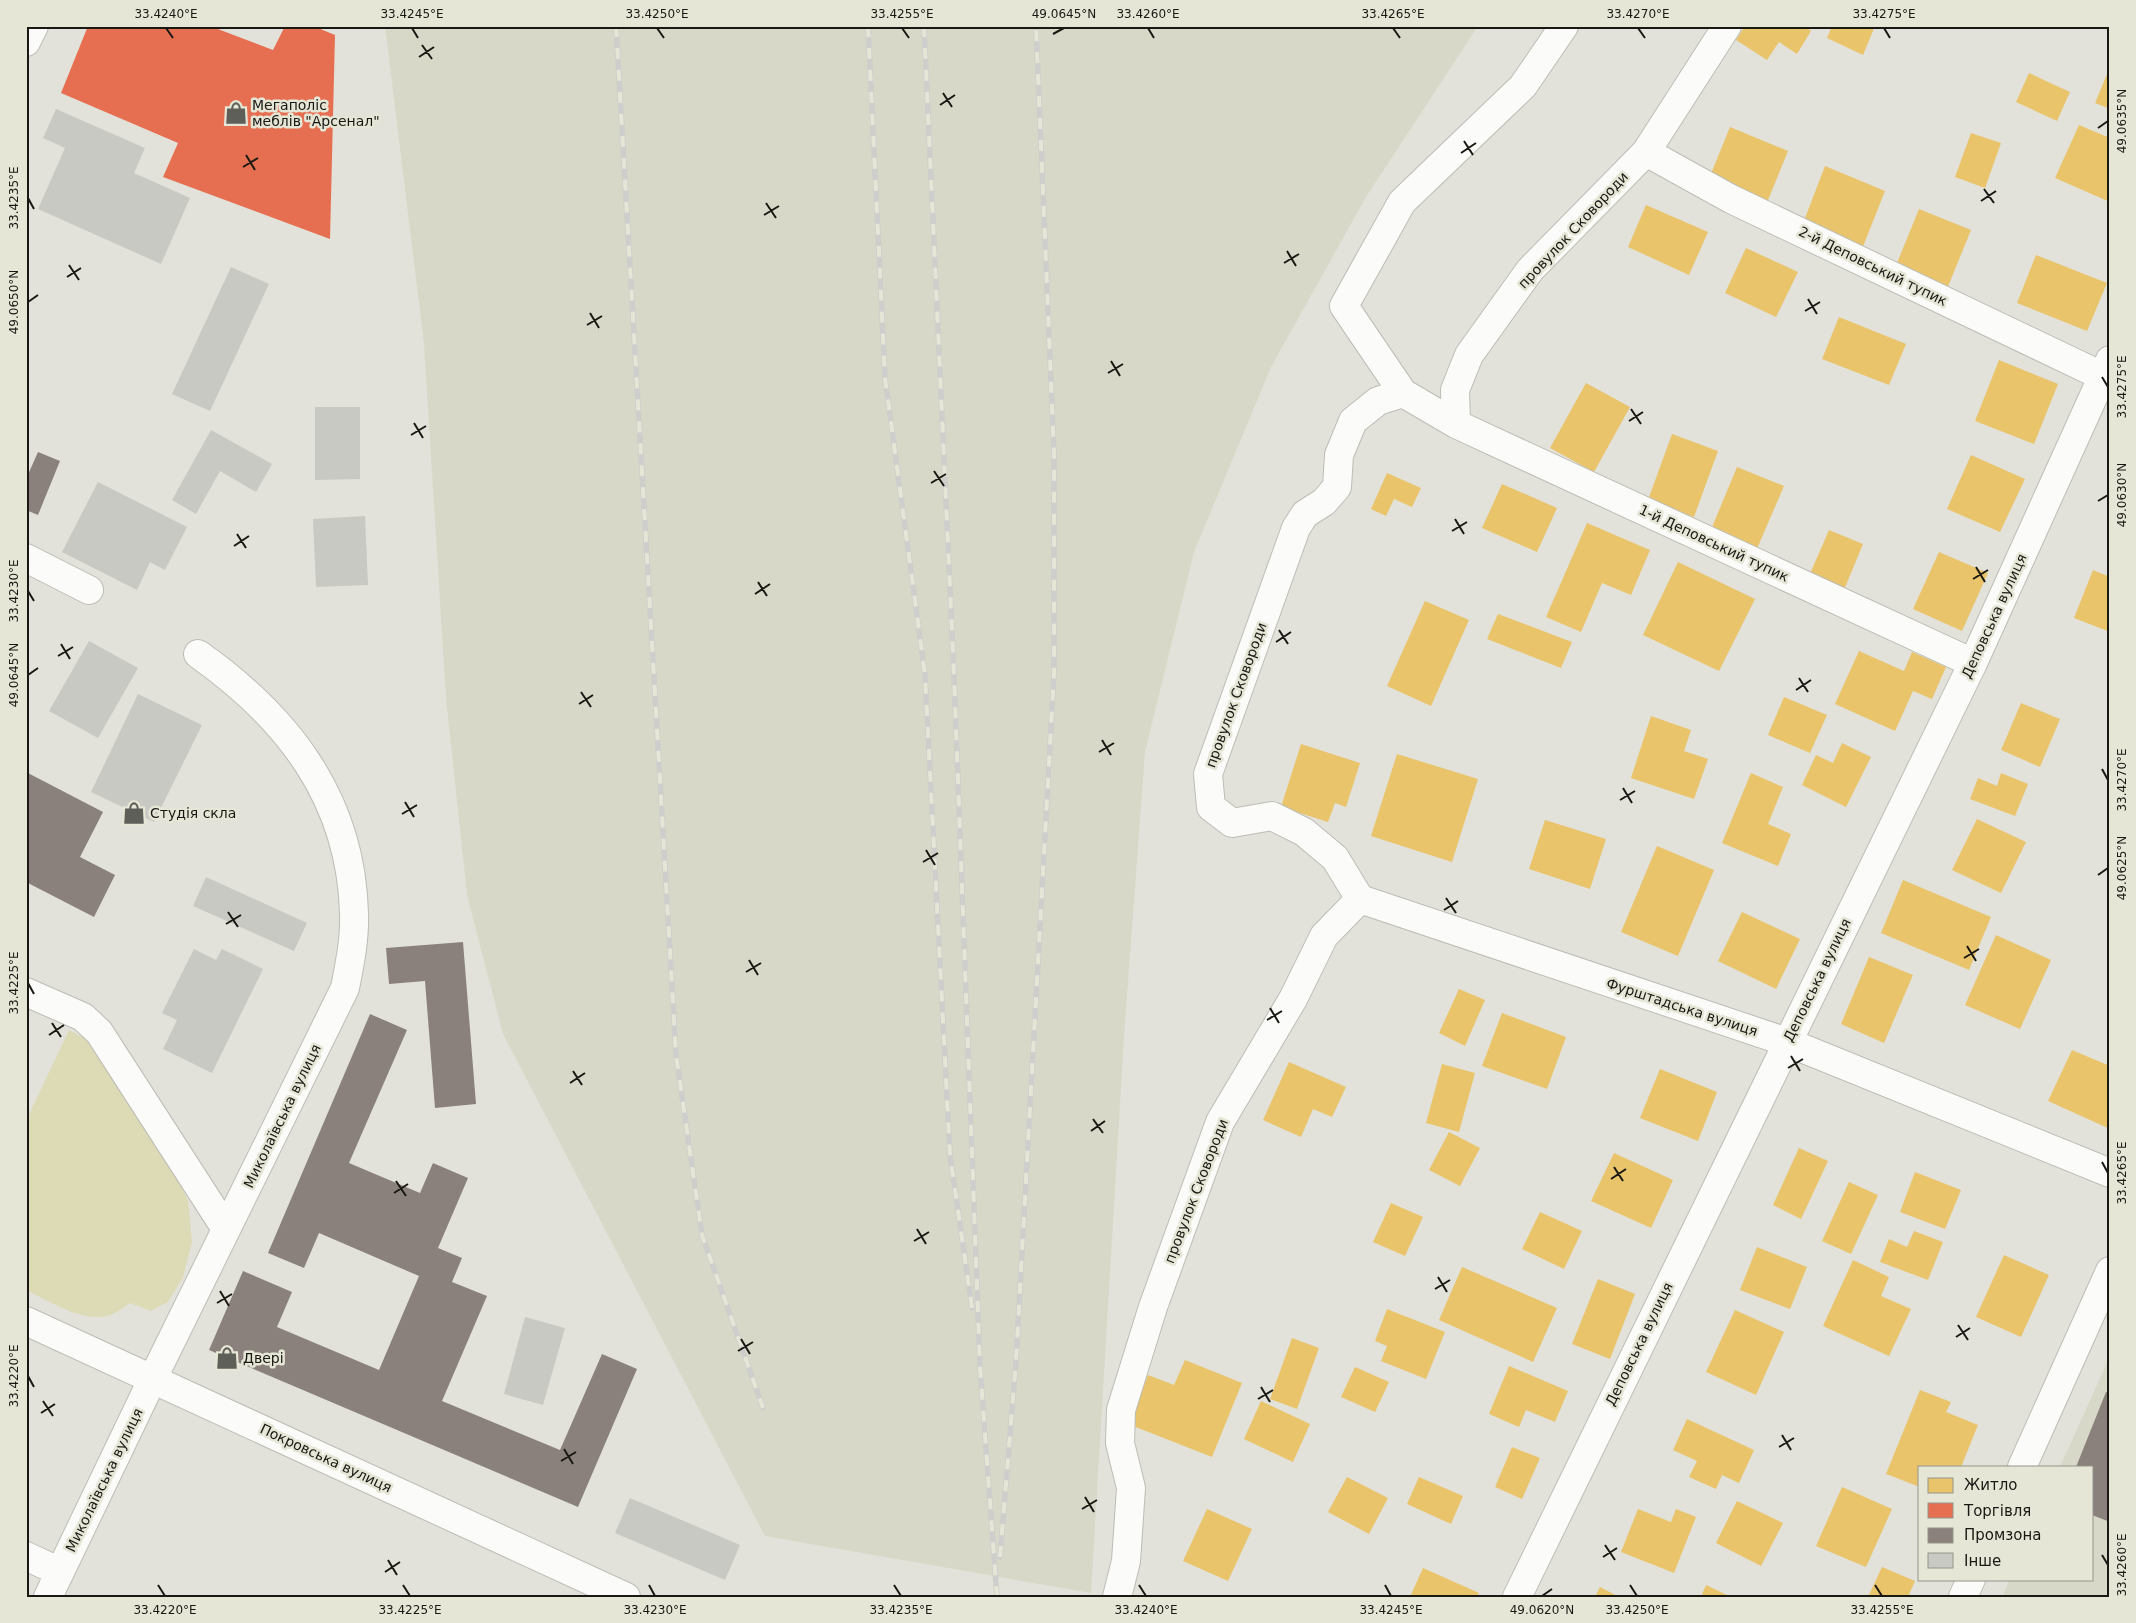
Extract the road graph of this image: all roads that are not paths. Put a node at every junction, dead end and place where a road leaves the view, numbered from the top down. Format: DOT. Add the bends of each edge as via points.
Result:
graph roads {
  1 [pos="1564,26"];
  2 [pos="1727,26"];
  3 [pos="1646,152"];
  4 [pos="2106,368"];
  5 [pos="1403,393"];
  6 [pos="1456,424"];
  7 [pos="26,558"];
  8 [pos="89,590"];
  9 [pos="198,654"];
  10 [pos="1973,663"];
  11 [pos="1360,899"];
  12 [pos="26,992"];
  13 [pos="1787,1042"];
  14 [pos="2110,1173"];
  15 [pos="226,1229"];
  16 [pos="2110,1271"];
  17 [pos="26,1321"];
  18 [pos="153,1378"];
  19 [pos="2022,1466"];
  20 [pos="26,1556"];
  21 [pos="60,1572"];
  22 [pos="1971,1580"];
  23 [pos="48,1597"];
  24 [pos="626,1597"];
  25 [pos="1117,1597"];
  26 [pos="1517,1597"];
  27 [pos="1964,1597"];
  1 -- 5 [label="street" via="1523,86 1402,202 1344,306"];
  2 -- 3 [label="street, провулок Сковороди"];
  3 -- 4 [label="street, 2-й Деповський тупик" via="1731,199"];
  3 -- 6 [label="street, провулок Сковороди" via="1530,270 1469,355 1455,390"];
  4 -- 10 [label="street, Деповська вулиця"];
  5 -- 6 [label="street"];
  5 -- 11 [label="street, провулок Сковороди" via="1378,401 1353,421 1339,455 1337,487 1324,502 1305,514 1296,528 1208,774 1211,807 1232,823 1272,816 1304,832 1335,858"];
  6 -- 10 [label="street, 1-й Деповський тупик"];
  7 -- 8 [label="street"];
  9 -- 15 [label="street, Миколаївська вулиця" via="224,672 269,714 309,762 327,795 342,835 351,875 354,913 345,988"];
  10 -- 13 [label="street, Деповська вулиця"];
  11 -- 13 [label="street, Фурштадська вулиця"];
  11 -- 25 [label="street, провулок Сковороди" via="1324,936 1293,998 1220,1122 1153,1306 1121,1410 1120,1443 1131,1496 1126,1561"];
  12 -- 15 [label="street" via="83,1017 99,1032"];
  13 -- 14 [label="street, Фурштадська вулиця"];
  13 -- 26 [label="street, Деповська вулиця"];
  15 -- 18 [label="street, Миколаївська вулиця"];
  16 -- 19 [label="street"];
  17 -- 18 [label="street, Покровська вулиця"];
  18 -- 21 [label="street, Миколаївська вулиця"];
  18 -- 24 [label="street, Покровська вулиця"];
  20 -- 21 [label="street"];
  21 -- 23 [label="street, Миколаївська вулиця"];
  22 -- 27 [label="street"];
}
